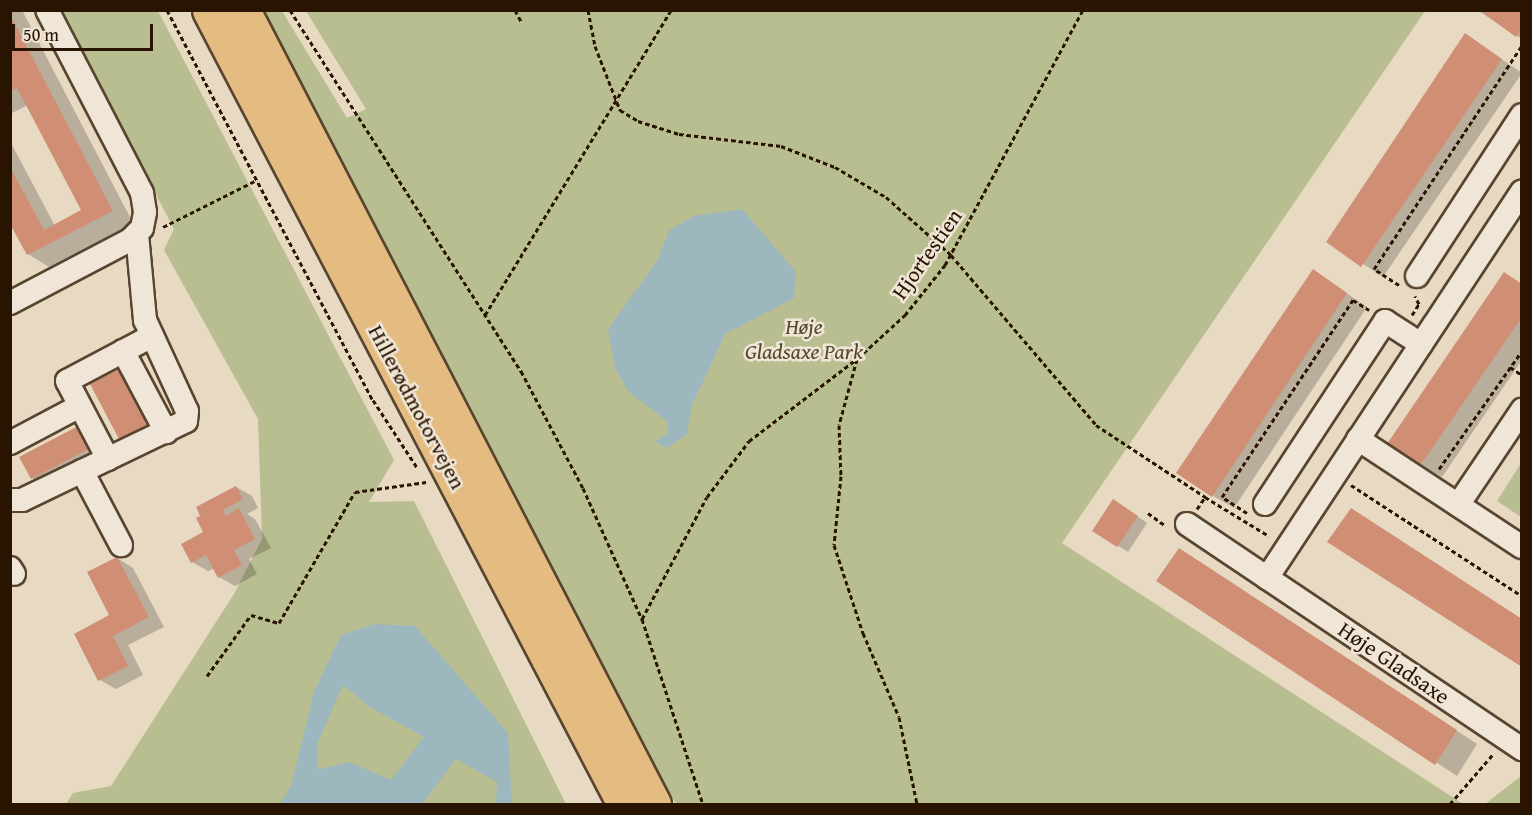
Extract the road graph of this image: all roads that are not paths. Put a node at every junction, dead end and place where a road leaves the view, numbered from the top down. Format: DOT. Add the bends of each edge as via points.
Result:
graph roads {
  1 [pos="46,10"];
  2 [pos="197,10"];
  3 [pos="209,10"];
  4 [pos="243,10"];
  5 [pos="1521,116"];
  6 [pos="1521,192"];
  7 [pos="309,200"];
  8 [pos="139,231"];
  9 [pos="1417,276"];
  10 [pos="10,303"];
  11 [pos="150,337"];
  12 [pos="1421,344"];
  13 [pos="123,351"];
  14 [pos="80,406"];
  15 [pos="1521,412"];
  16 [pos="166,432"];
  17 [pos="1358,439"];
  18 [pos="10,443"];
  19 [pos="108,459"];
  20 [pos="82,471"];
  21 [pos="10,500"];
  22 [pos="1265,504"];
  23 [pos="1458,505"];
  24 [pos="1187,524"];
  25 [pos="121,546"];
  26 [pos="1521,547"];
  27 [pos="1267,578"];
  28 [pos="1514,743"];
  29 [pos="624,804"];
  30 [pos="654,804"];
  1 -- 8 [label="street" via="142,193"];
  2 -- 7 [label="highway"];
  3 -- 7 [label="highway, Hillerødmotorvejen"];
  4 -- 30 [label="highway, Hillerødmotorvejen"];
  5 -- 9 [label="street"];
  6 -- 12 [label="street"];
  7 -- 29 [label="highway, Hillerødmotorvejen"];
  8 -- 10 [label="street"];
  8 -- 11 [label="street" via="144,310"];
  11 -- 13 [label="street"];
  11 -- 16 [label="street" via="188,414 183,424"];
  12 -- 17 [label="street"];
  12 -- 22 [label="street" via="1385,321"];
  13 -- 14 [label="street" via="67,381"];
  13 -- 16 [label="street"];
  14 -- 18 [label="street"];
  14 -- 19 [label="street"];
  15 -- 23 [label="street"];
  16 -- 19 [label="street"];
  17 -- 23 [label="street"];
  17 -- 27 [label="street"];
  19 -- 20 [label="street"];
  20 -- 21 [label="street" via="22,500"];
  20 -- 25 [label="street"];
  23 -- 26 [label="street"];
  24 -- 27 [label="street, Høje Gladsaxe"];
  27 -- 28 [label="street, Høje Gladsaxe"];
}
